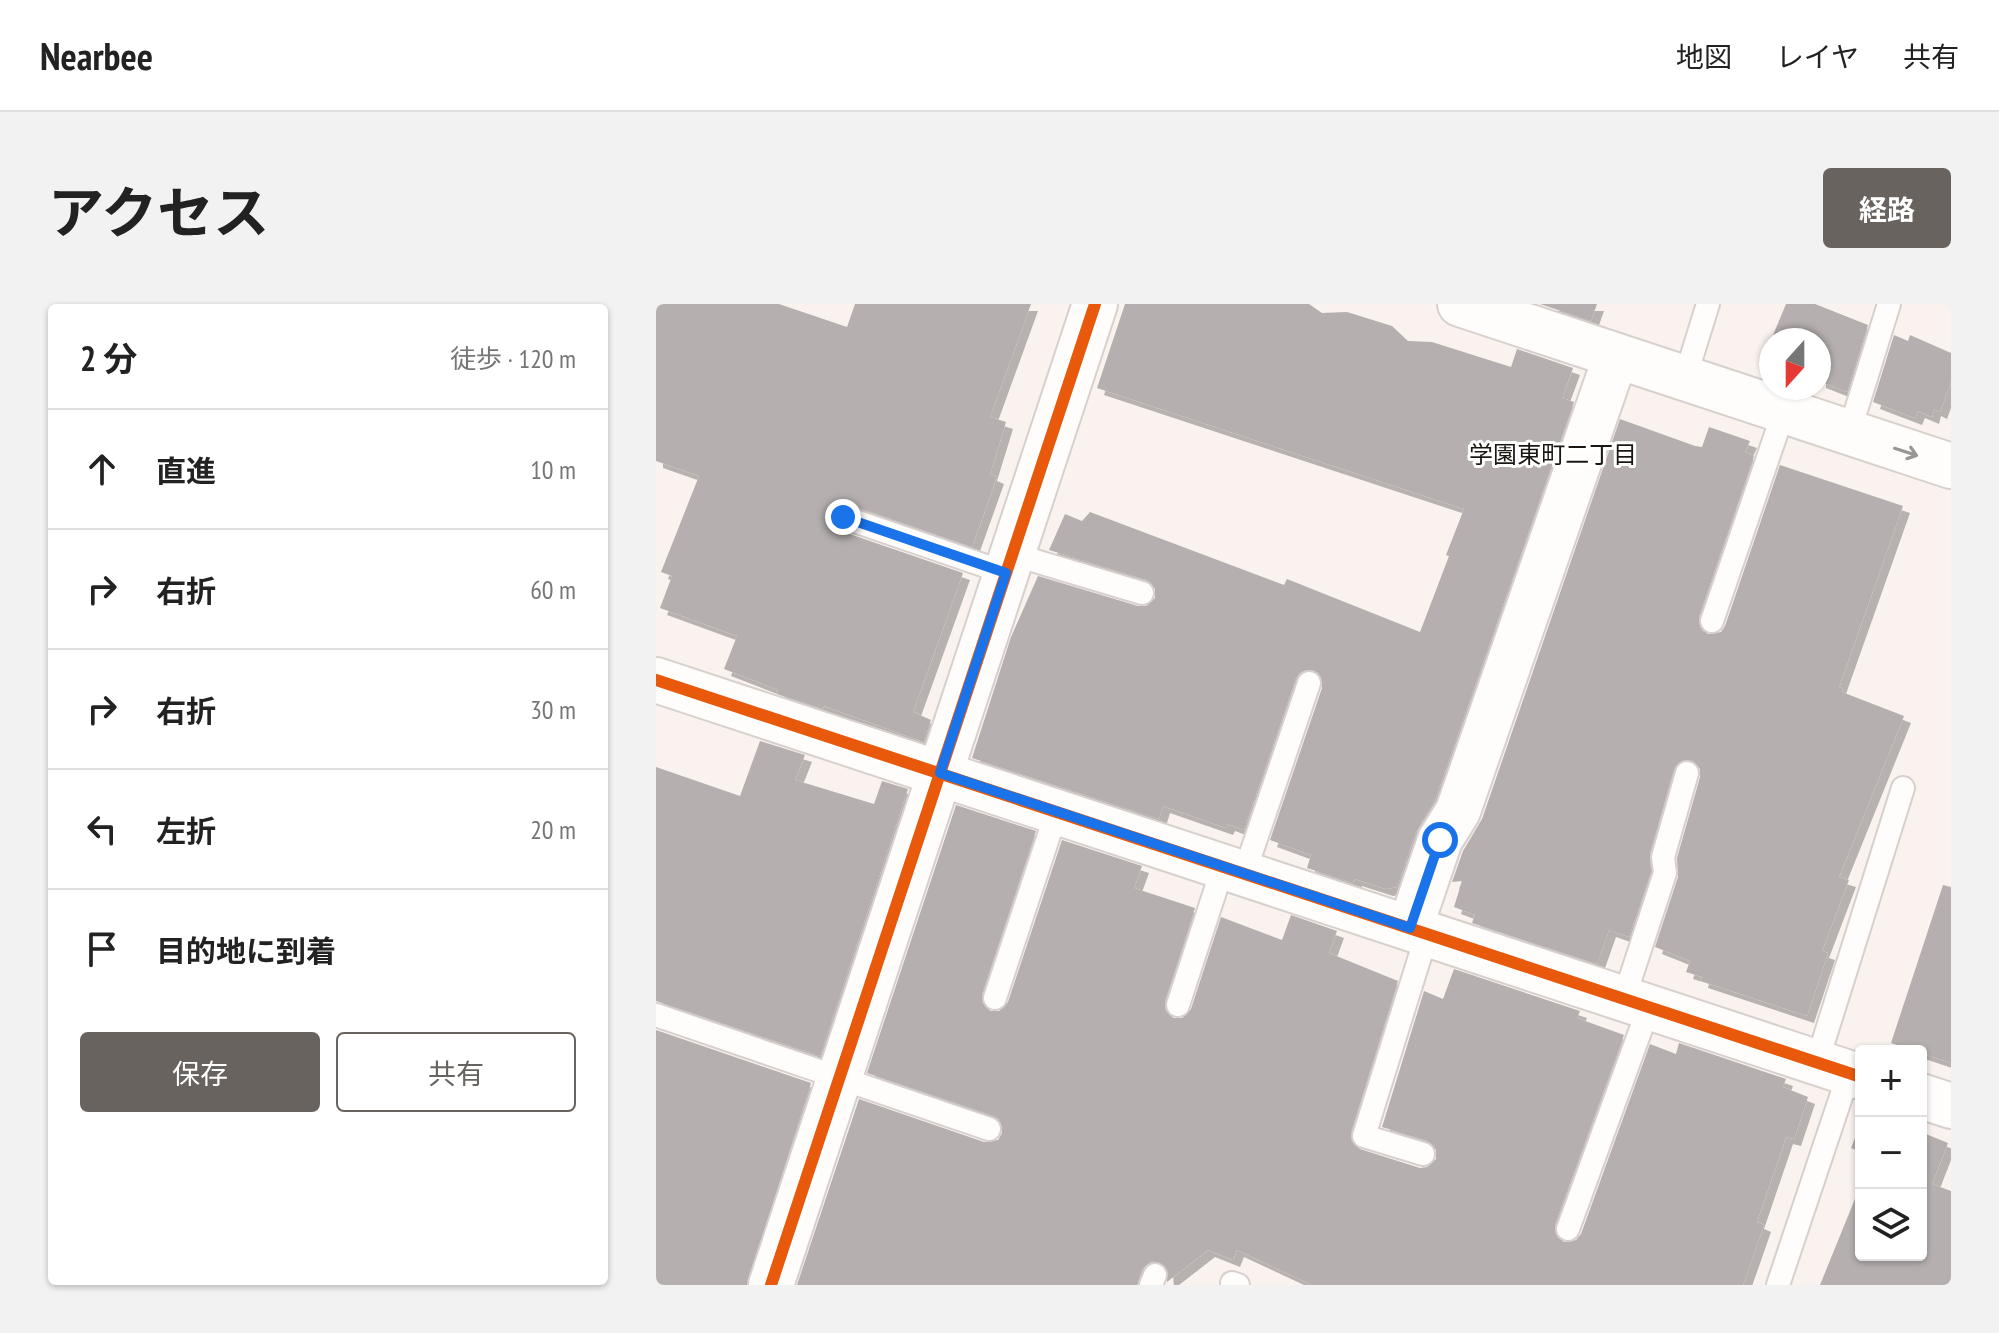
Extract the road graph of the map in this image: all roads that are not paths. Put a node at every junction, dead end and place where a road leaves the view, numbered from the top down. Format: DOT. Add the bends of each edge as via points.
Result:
graph roads {
  1 [pos="1095,304"];
  2 [pos="1460,304"];
  3 [pos="1708,304"];
  4 [pos="1889,304"];
  5 [pos="1531,315"];
  6 [pos="1616,356"];
  7 [pos="1685,378"];
  8 [pos="1784,411"];
  9 [pos="1849,433"];
  10 [pos="1951,466"];
  11 [pos="843,517"];
  12 [pos="1009,564"];
  13 [pos="1142,593"];
  14 [pos="1712,621"];
  15 [pos="656,680"];
  16 [pos="1309,683"];
  17 [pos="940,773"];
  18 [pos="1687,773"];
  19 [pos="1903,788"];
  20 [pos="1057,811"];
  21 [pos="1233,870"];
  22 [pos="1419,931"];
  23 [pos="995,998"];
  24 [pos="1637,1003"];
  25 [pos="1178,1005"];
  26 [pos="656,1015"];
  27 [pos="1842,1070"];
  28 [pos="841,1076"];
  29 [pos="1927,1098"];
  30 [pos="1951,1106"];
  31 [pos="989,1129"];
  32 [pos="1423,1154"];
  33 [pos="1568,1229"];
  34 [pos="771,1285"];
  35 [pos="1778,1285"];
  1 -- 12 [label="street"];
  2 -- 5 [label="street"];
  3 -- 7 [label="lane"];
  4 -- 9 [label="lane"];
  5 -- 6 [label="street"];
  6 -- 7 [label="street"];
  6 -- 22 [label="street" via="1458,811 1440,840"];
  7 -- 8 [label="street"];
  8 -- 9 [label="street"];
  8 -- 14 [label="lane"];
  9 -- 10 [label="street, one-way"];
  11 -- 12 [label="lane"];
  12 -- 13 [label="lane"];
  12 -- 17 [label="street"];
  15 -- 17 [label="street"];
  16 -- 21 [label="lane"];
  17 -- 20 [label="street"];
  17 -- 28 [label="street"];
  18 -- 24 [label="lane" via="1663,857 1665,873"];
  19 -- 27 [label="lane"];
  20 -- 21 [label="street"];
  20 -- 23 [label="lane"];
  21 -- 22 [label="street"];
  21 -- 25 [label="lane"];
  22 -- 24 [label="street"];
  22 -- 32 [label="lane" via="1364,1136"];
  24 -- 27 [label="street"];
  24 -- 33 [label="lane"];
  26 -- 28 [label="lane"];
  27 -- 35 [label="lane"];
  28 -- 31 [label="lane"];
  28 -- 34 [label="street"];
  29 -- 30 [label="street"];
}
